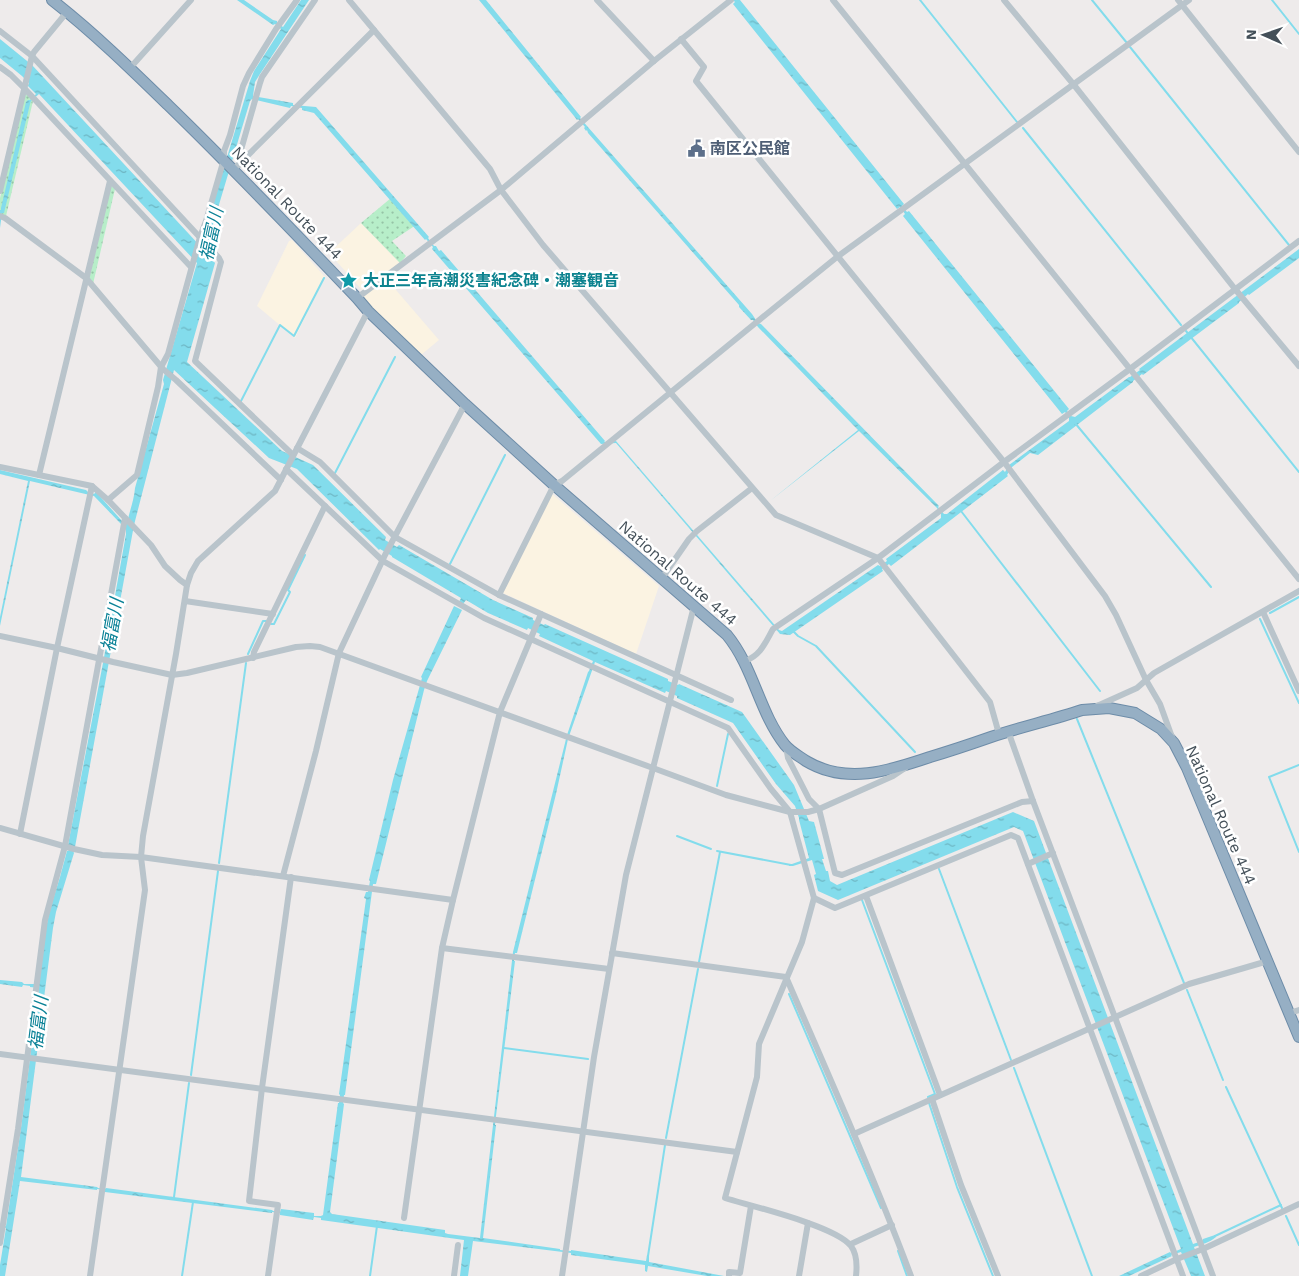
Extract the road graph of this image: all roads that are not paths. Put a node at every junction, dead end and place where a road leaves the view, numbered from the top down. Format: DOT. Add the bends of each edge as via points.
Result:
graph roads {
  1 [pos="52,0"];
  2 [pos="192,0"];
  3 [pos="296,0"];
  4 [pos="315,0"];
  5 [pos="349,0"];
  6 [pos="597,0"];
  7 [pos="731,0"];
  8 [pos="833,0"];
  9 [pos="1004,0"];
  10 [pos="1189,0"];
  11 [pos="1180,2"];
  12 [pos="68,12"];
  13 [pos="374,30"];
  14 [pos="0,31"];
  15 [pos="681,39"];
  16 [pos="31,59"];
  17 [pos="654,61"];
  18 [pos="0,67"];
  19 [pos="130,68"];
  20 [pos="25,85"];
  21 [pos="1074,85"];
  22 [pos="1299,152"];
  23 [pos="224,159"];
  24 [pos="966,164"];
  25 [pos="236,167"];
  26 [pos="1,181"];
  27 [pos="110,181"];
  28 [pos="502,190"];
  29 [pos="0,191"];
  30 [pos="0,216"];
  31 [pos="200,239"];
  32 [pos="1299,241"];
  33 [pos="837,257"];
  34 [pos="192,264"];
  35 [pos="86,278"];
  36 [pos="1236,291"];
  37 [pos="357,298"];
  38 [pos="368,311"];
  39 [pos="1299,366"];
  40 [pos="162,368"];
  41 [pos="1131,371"];
  42 [pos="670,393"];
  43 [pos="465,404"];
  44 [pos="295,451"];
  45 [pos="1007,466"];
  46 [pos="0,467"];
  47 [pos="287,468"];
  48 [pos="40,475"];
  49 [pos="281,480"];
  50 [pos="554,485"];
  51 [pos="752,488"];
  52 [pos="91,491"];
  53 [pos="108,500"];
  54 [pos="325,506"];
  55 [pos="125,522"];
  56 [pos="394,539"];
  57 [pos="384,558"];
  58 [pos="882,563"];
  59 [pos="662,578"];
  60 [pos="1299,579"];
  61 [pos="187,585"];
  62 [pos="1299,591"];
  63 [pos="499,595"];
  64 [pos="185,601"];
  65 [pos="694,606"];
  66 [pos="1263,612"];
  67 [pos="273,614"];
  68 [pos="540,617"];
  69 [pos="0,636"];
  70 [pos="531,636"];
  71 [pos="57,648"];
  72 [pos="339,653"];
  73 [pos="253,658"];
  74 [pos="101,659"];
  75 [pos="745,662"];
  76 [pos="172,675"];
  77 [pos="676,677"];
  78 [pos="1146,680"];
  79 [pos="1299,691"];
  80 [pos="670,699"];
  81 [pos="731,700"];
  82 [pos="1093,708"];
  83 [pos="500,712"];
  84 [pos="1004,733"];
  85 [pos="1174,743"];
  86 [pos="786,746"];
  87 [pos="910,764"];
  88 [pos="653,768"];
  89 [pos="1034,801"];
  90 [pos="815,810"];
  91 [pos="790,812"];
  92 [pos="0,828"];
  93 [pos="20,834"];
  94 [pos="69,847"];
  95 [pos="1054,854"];
  96 [pos="141,856"];
  97 [pos="1028,864"];
  98 [pos="282,876"];
  99 [pos="291,877"];
  100 [pos="814,898"];
  101 [pos="863,898"];
  102 [pos="453,900"];
  103 [pos="442,948"];
  104 [pos="612,953"];
  105 [pos="1268,961"];
  106 [pos="609,969"];
  107 [pos="786,977"];
  108 [pos="1294,1012"];
  109 [pos="1113,1019"];
  110 [pos="1092,1028"];
  111 [pos="1299,1037"];
  112 [pos="0,1054"];
  113 [pos="31,1058"];
  114 [pos="118,1070"];
  115 [pos="262,1088"];
  116 [pos="940,1096"];
  117 [pos="932,1099"];
  118 [pos="420,1109"];
  119 [pos="583,1131"];
  120 [pos="854,1134"];
  121 [pos="737,1152"];
  122 [pos="1299,1204"];
  123 [pos="752,1206"];
  124 [pos="404,1218"];
  125 [pos="808,1223"];
  126 [pos="892,1225"];
  127 [pos="0,1244"];
  128 [pos="850,1244"];
  129 [pos="458,1245"];
  130 [pos="1201,1246"];
  131 [pos="1177,1256"];
  132 [pos="729,1275"];
  133 [pos="90,1276"];
  134 [pos="268,1276"];
  135 [pos="454,1276"];
  136 [pos="562,1276"];
  137 [pos="799,1276"];
  138 [pos="856,1276"];
  139 [pos="911,1276"];
  140 [pos="998,1276"];
  141 [pos="1141,1276"];
  142 [pos="1183,1276"];
  143 [pos="1213,1276"];
  1 -- 12 [label="highway, National Route 444"];
  2 -- 19 [label="street"];
  3 -- 23 [label="street" via="243,86"];
  4 -- 25 [label="street" via="262,77"];
  5 -- 13 [label="street"];
  6 -- 17 [label="street"];
  7 -- 15 [label="street"];
  8 -- 24 [label="street"];
  9 -- 21 [label="street"];
  10 -- 11 [label="street"];
  11 -- 21 [label="street"];
  11 -- 22 [label="street"];
  12 -- 16 [label="street"];
  12 -- 19 [label="highway, National Route 444"];
  13 -- 25 [label="street"];
  13 -- 28 [label="street" via="490,169"];
  14 -- 16 [label="street"];
  15 -- 17 [label="street"];
  15 -- 33 [label="street" via="704,67 696,81"];
  16 -- 20 [label="street"];
  16 -- 31 [label="street"];
  17 -- 28 [label="street"];
  18 -- 20 [label="street"];
  19 -- 23 [label="highway, National Route 444"];
  20 -- 26 [label="street"];
  20 -- 27 [label="street"];
  21 -- 24 [label="street"];
  21 -- 36 [label="street"];
  23 -- 25 [label="highway, National Route 444"];
  23 -- 31 [label="street"];
  24 -- 33 [label="street"];
  24 -- 41 [label="street"];
  25 -- 37 [label="highway, National Route 444"];
  26 -- 29 [label="street"];
  27 -- 34 [label="street"];
  27 -- 35 [label="street"];
  28 -- 37 [label="street"];
  28 -- 42 [label="street" via="543,245"];
  30 -- 35 [label="street"];
  31 -- 34 [label="street"];
  31 -- 44 [label="street" via="221,262 195,361"];
  32 -- 36 [label="street"];
  33 -- 42 [label="street"];
  33 -- 45 [label="street"];
  34 -- 40 [label="street"];
  35 -- 40 [label="street"];
  35 -- 48 [label="street"];
  36 -- 39 [label="street"];
  36 -- 41 [label="street"];
  37 -- 38 [label="highway, National Route 444"];
  38 -- 43 [label="highway, National Route 444"];
  38 -- 44 [label="street"];
  40 -- 49 [label="street"];
  40 -- 53 [label="street" via="137,476"];
  41 -- 45 [label="street" via="1068,414"];
  41 -- 60 [label="street"];
  42 -- 50 [label="street"];
  42 -- 51 [label="street"];
  43 -- 50 [label="highway, National Route 444"];
  43 -- 56 [label="street"];
  44 -- 47 [label="street"];
  44 -- 56 [label="street" via="320,462"];
  45 -- 58 [label="street" via="940,511"];
  45 -- 78 [label="street" via="1104,596"];
  46 -- 48 [label="street"];
  47 -- 49 [label="street"];
  47 -- 54 [label="street"];
  48 -- 52 [label="street"];
  49 -- 61 [label="street" via="275,491 198,561"];
  50 -- 59 [label="highway, National Route 444"];
  50 -- 63 [label="street"];
  51 -- 58 [label="street" via="776,515"];
  51 -- 59 [label="street" via="695,533"];
  52 -- 53 [label="street"];
  52 -- 71 [label="street"];
  53 -- 55 [label="street"];
  54 -- 57 [label="street"];
  54 -- 67 [label="street"];
  55 -- 61 [label="street" via="136,528 164,566"];
  55 -- 74 [label="street"];
  56 -- 57 [label="street"];
  56 -- 63 [label="street"];
  57 -- 70 [label="street" via="484,618"];
  57 -- 72 [label="street"];
  58 -- 75 [label="street" via="776,628 764,647"];
  58 -- 84 [label="street" via="990,702"];
  59 -- 65 [label="highway, National Route 444"];
  61 -- 64 [label="street"];
  62 -- 66 [label="street"];
  63 -- 68 [label="street"];
  64 -- 67 [label="street"];
  64 -- 76 [label="street"];
  65 -- 75 [label="highway, National Route 444" via="727,635"];
  65 -- 77 [label="street"];
  66 -- 78 [label="street"];
  66 -- 79 [label="street"];
  67 -- 73 [label="street"];
  68 -- 70 [label="street"];
  68 -- 77 [label="street"];
  69 -- 71 [label="street"];
  70 -- 80 [label="street"];
  70 -- 83 [label="street"];
  71 -- 74 [label="street"];
  71 -- 93 [label="street"];
  72 -- 73 [label="street" via="310,646"];
  72 -- 83 [label="street"];
  72 -- 98 [label="street"];
  73 -- 76 [label="street"];
  74 -- 76 [label="street"];
  74 -- 94 [label="street"];
  75 -- 86 [label="highway, National Route 444" via="770,719"];
  76 -- 96 [label="street"];
  77 -- 80 [label="street"];
  77 -- 81 [label="street"];
  78 -- 82 [label="street" via="1137,688"];
  78 -- 85 [label="street" via="1160,704"];
  80 -- 88 [label="street"];
  80 -- 91 [label="street" via="728,728"];
  82 -- 84 [label="highway, National Route 444"];
  82 -- 85 [label="highway, National Route 444" via="1135,713 1161,729"];
  83 -- 88 [label="street"];
  83 -- 102 [label="street"];
  84 -- 87 [label="highway, National Route 444"];
  84 -- 89 [label="street"];
  85 -- 105 [label="highway, National Route 444"];
  86 -- 87 [label="highway, National Route 444" via="816,766 834,772 873,774"];
  86 -- 90 [label="street" via="788,758"];
  87 -- 90 [label="street" via="893,776"];
  88 -- 91 [label="street" via="726,795"];
  88 -- 104 [label="street" via="626,875"];
  89 -- 90 [label="street" via="1022,802 842,875 835,873 829,865"];
  89 -- 95 [label="street"];
  90 -- 91 [label="street"];
  91 -- 100 [label="street"];
  92 -- 93 [label="street"];
  93 -- 94 [label="street"];
  94 -- 96 [label="street" via="102,855"];
  94 -- 113 [label="street" via="45,920"];
  95 -- 97 [label="street"];
  95 -- 109 [label="street"];
  96 -- 98 [label="street"];
  96 -- 114 [label="street" via="145,890"];
  97 -- 101 [label="street" via="1018,838 1011,835"];
  97 -- 110 [label="street"];
  98 -- 99 [label="street"];
  99 -- 102 [label="street"];
  99 -- 115 [label="street"];
  100 -- 101 [label="street" via="835,908"];
  100 -- 107 [label="street" via="802,942"];
  101 -- 116 [label="street"];
  102 -- 103 [label="street"];
  103 -- 106 [label="street"];
  103 -- 118 [label="street"];
  104 -- 106 [label="street"];
  104 -- 107 [label="street"];
  105 -- 108 [label="highway, National Route 444"];
  105 -- 109 [label="street" via="1189,984"];
  106 -- 119 [label="street"];
  107 -- 120 [label="street"];
  107 -- 121 [label="street" via="759,1044 757,1077"];
  108 -- 111 [label="highway, National Route 444"];
  109 -- 110 [label="street"];
  109 -- 130 [label="street"];
  110 -- 116 [label="street"];
  110 -- 131 [label="street"];
  112 -- 113 [label="street"];
  113 -- 114 [label="street"];
  113 -- 127 [label="street"];
  114 -- 115 [label="street"];
  114 -- 133 [label="street"];
  115 -- 118 [label="street"];
  115 -- 134 [label="street" via="249,1201 278,1205"];
  116 -- 117 [label="street"];
  117 -- 120 [label="street"];
  117 -- 140 [label="street" via="961,1185"];
  118 -- 119 [label="street"];
  118 -- 124 [label="street"];
  119 -- 121 [label="street"];
  119 -- 136 [label="street"];
  120 -- 126 [label="street"];
  121 -- 123 [label="street" via="725,1198"];
  122 -- 130 [label="street"];
  123 -- 125 [label="street"];
  123 -- 132 [label="street" via="740,1273 729,1272"];
  125 -- 128 [label="street"];
  125 -- 137 [label="street"];
  126 -- 128 [label="street"];
  126 -- 139 [label="street"];
  128 -- 138 [label="street" via="856,1258"];
  129 -- 135 [label="street"];
  130 -- 131 [label="street"];
  130 -- 143 [label="street"];
  131 -- 141 [label="street"];
  131 -- 142 [label="street"];
}
